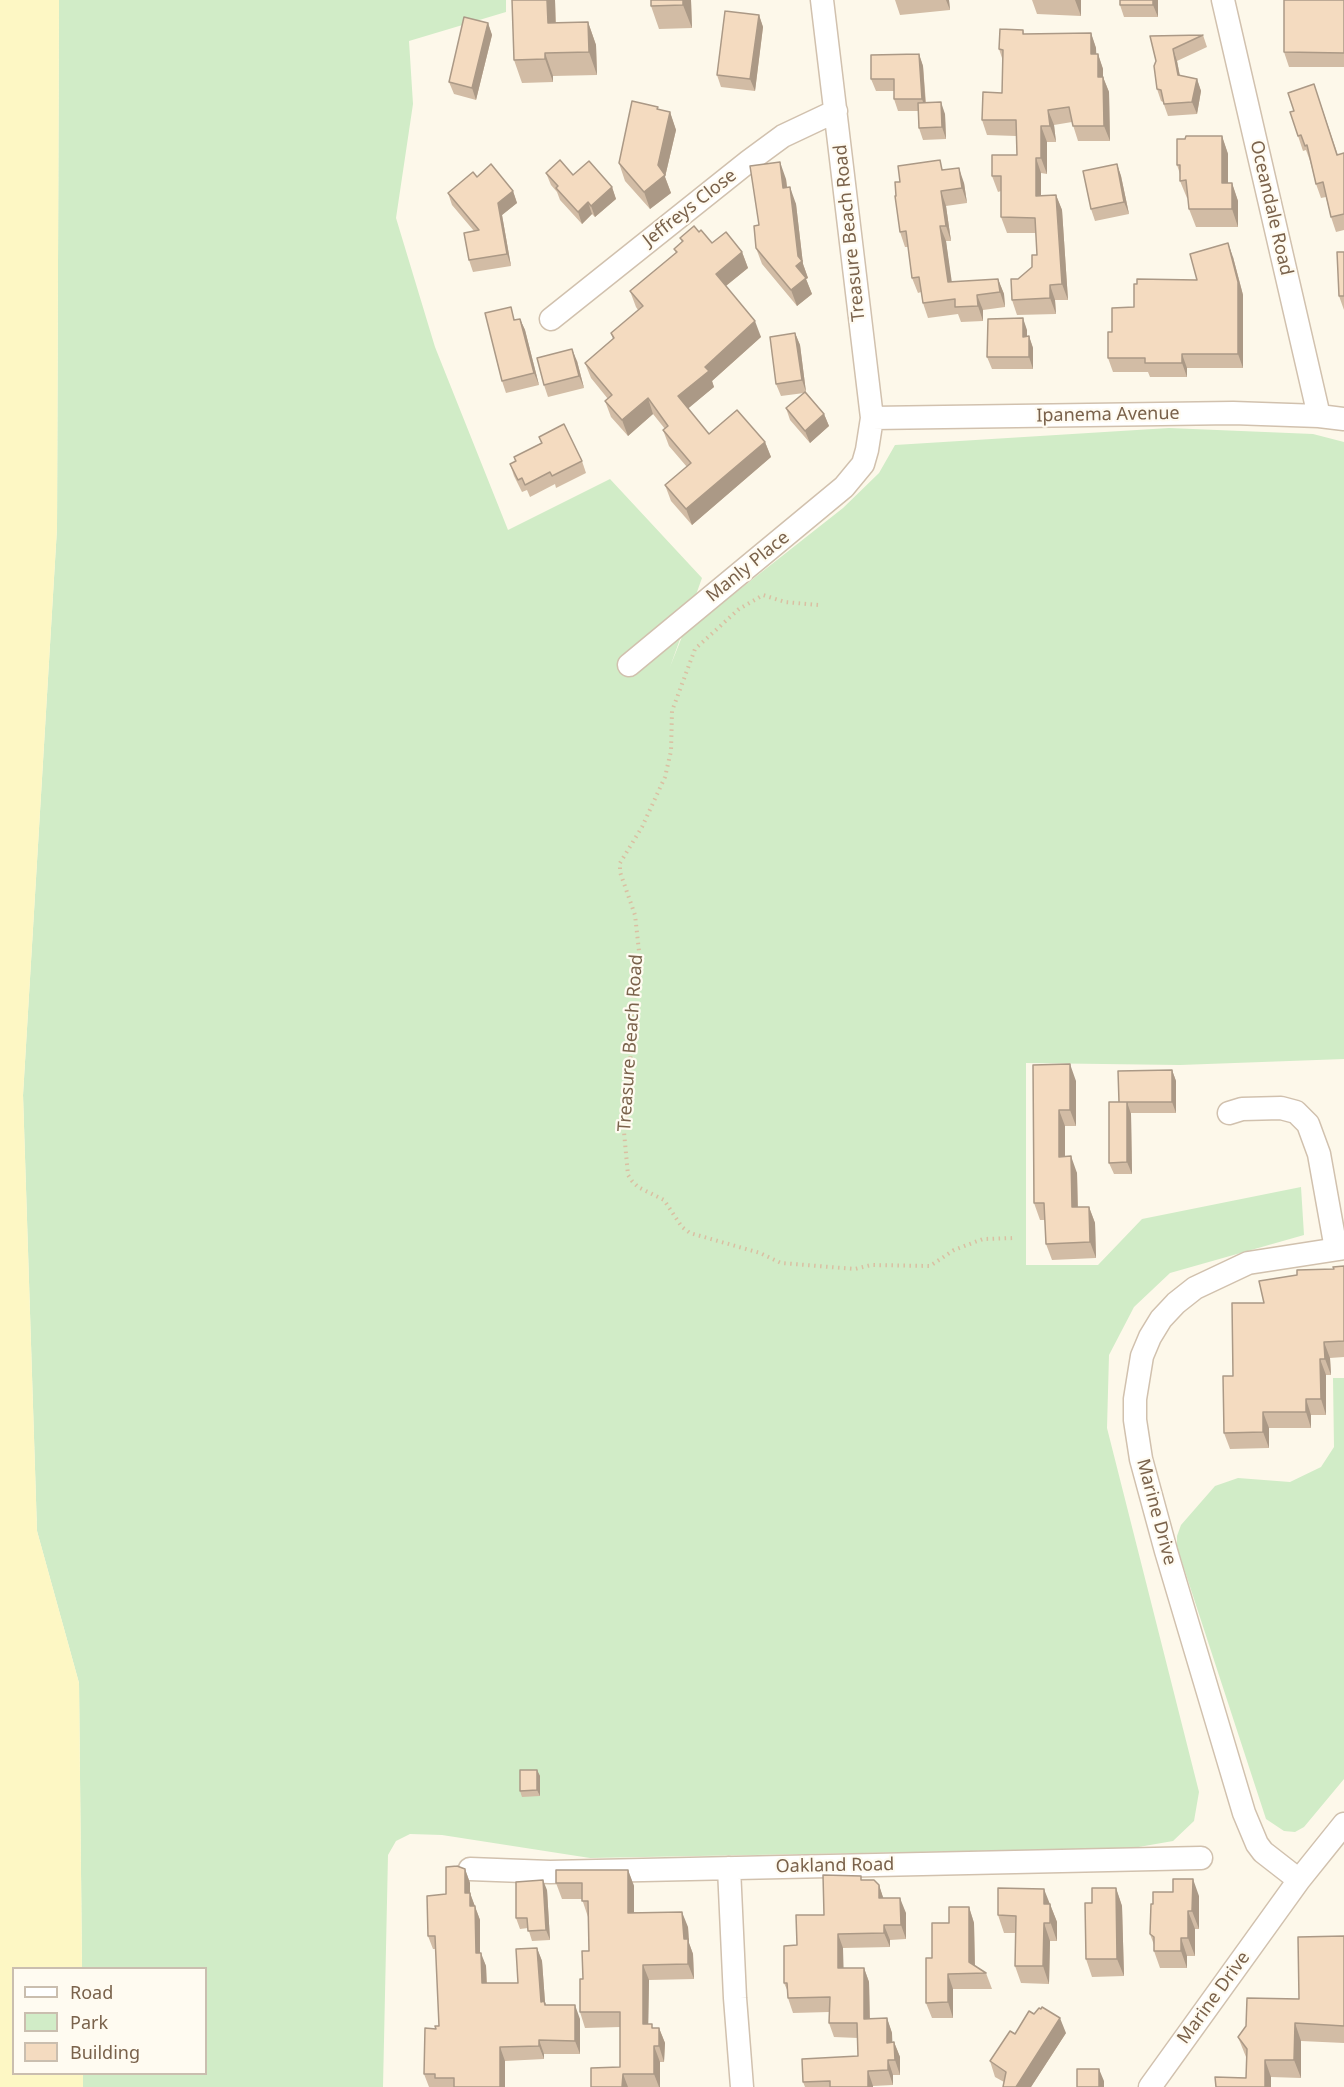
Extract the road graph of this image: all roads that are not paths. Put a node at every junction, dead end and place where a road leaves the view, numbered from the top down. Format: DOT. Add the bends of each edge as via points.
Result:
graph roads {
  1 [pos="822,0"];
  2 [pos="1223,0"];
  3 [pos="836,111"];
  4 [pos="551,319"];
  5 [pos="1319,416"];
  6 [pos="872,418"];
  7 [pos="1344,419"];
  8 [pos="863,464"];
  9 [pos="629,665"];
  10 [pos="1228,1113"];
  11 [pos="1340,1248"];
  12 [pos="1344,1824"];
  13 [pos="1201,1858"];
  14 [pos="729,1868"];
  15 [pos="470,1869"];
  16 [pos="1299,1880"];
  17 [pos="742,2087"];
  18 [pos="1150,2087"];
  1 -- 3 [label="street, Treasure Beach Road"];
  2 -- 5 [label="street, Oceandale Road"];
  3 -- 4 [label="street, Jeffreys Close" via="801,126 758,155"];
  3 -- 6 [label="street, Treasure Beach Road"];
  5 -- 6 [label="street, Ipanema Avenue" via="1233,413"];
  5 -- 7 [label="street, Ipanema Avenue"];
  6 -- 8 [label="street, Treasure Beach Road"];
  8 -- 9 [label="street, Manly Place" via="844,487"];
  10 -- 11 [label="street" via="1281,1108 1296,1112 1308,1124"];
  11 -- 16 [label="street, Marine Drive" via="1248,1263 1195,1288 1176,1303 1150,1336 1142,1356 1135,1399 1141,1459 1244,1813 1263,1852"];
  12 -- 16 [label="street, Marine Drive"];
  13 -- 14 [label="street, Oakland Road"];
  14 -- 15 [label="street, Oakland Road" via="550,1872"];
  14 -- 17 [label="street"];
  16 -- 18 [label="street, Marine Drive"];
}
